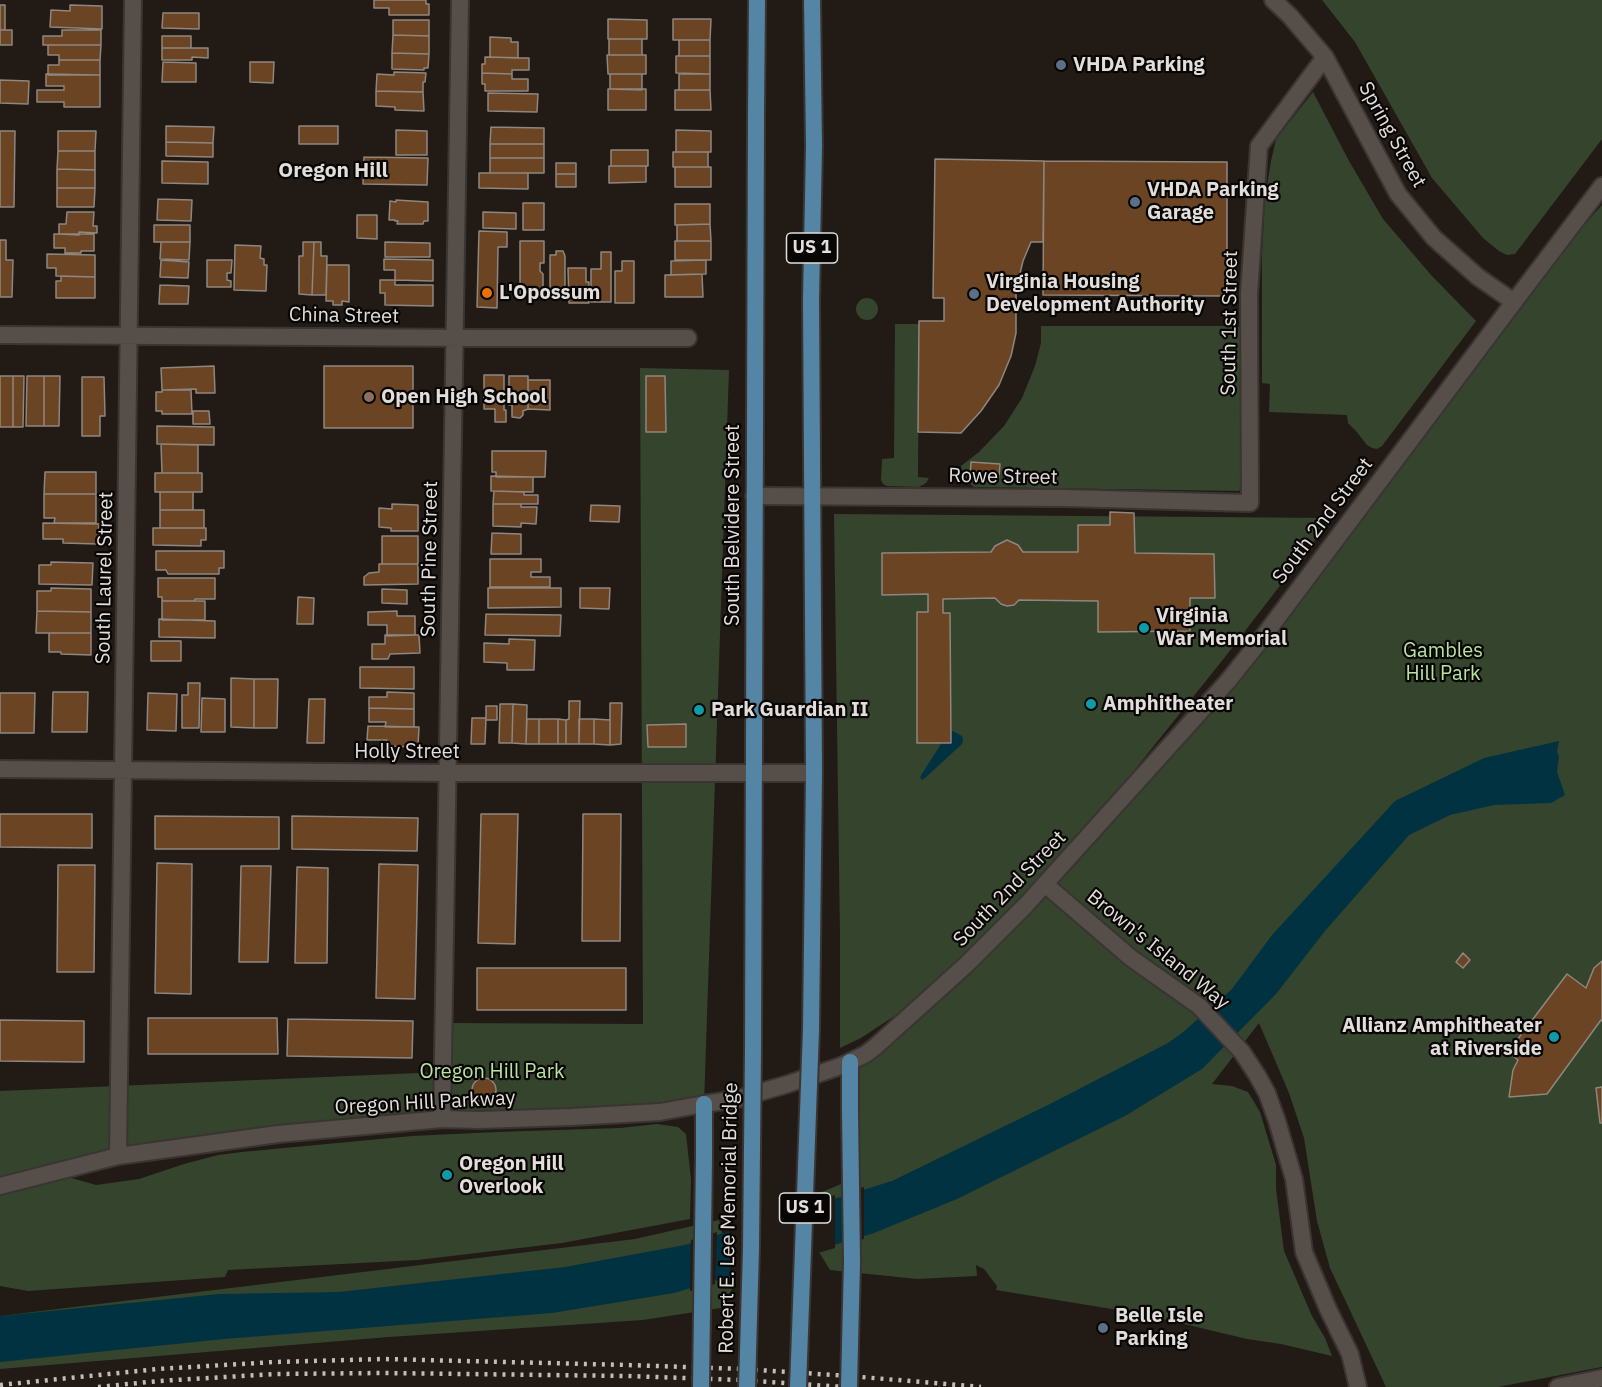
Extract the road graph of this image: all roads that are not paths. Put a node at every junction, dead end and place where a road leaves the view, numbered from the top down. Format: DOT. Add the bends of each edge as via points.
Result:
graph roads {
  1 [pos="133,0"];
  2 [pos="460,0"];
  3 [pos="757,0"];
  4 [pos="812,0"];
  5 [pos="1273,0"];
  6 [pos="1324,57"];
  7 [pos="1602,186"];
  8 [pos="1514,302"];
  9 [pos="0,335"];
  10 [pos="129,336"];
  11 [pos="455,338"];
  12 [pos="688,338"];
  13 [pos="754,496"];
  14 [pos="813,496"];
  15 [pos="1250,503"];
  16 [pos="0,769"];
  17 [pos="123,771"];
  18 [pos="447,773"];
  19 [pos="753,773"];
  20 [pos="814,773"];
  21 [pos="1046,885"];
  22 [pos="753,1050"];
  23 [pos="850,1062"];
  24 [pos="704,1104"];
  25 [pos="442,1119"];
  26 [pos="118,1156"];
  27 [pos="0,1186"];
  28 [pos="1602,1378"];
  29 [pos="700,1387"];
  30 [pos="747,1387"];
  31 [pos="798,1387"];
  32 [pos="849,1387"];
  33 [pos="1358,1387"];
  34 [pos="1558,1387"];
  1 -- 10 [label="street, South Laurel Street"];
  2 -- 11 [label="street, South Pine Street"];
  3 -- 13 [label="main road, South Belvidere Street / US 1"];
  4 -- 14 [label="main road, US 1"];
  5 -- 6 [label="street, Spring Street"];
  6 -- 8 [label="street, Spring Street" via="1398,194 1434,238"];
  6 -- 15 [label="street, South 1st Street" via="1259,146 1249,294"];
  7 -- 8 [label="street, South 2nd Street"];
  8 -- 21 [label="street, South 2nd Street" via="1260,641"];
  9 -- 10 [label="street, China Street"];
  10 -- 11 [label="street, China Street"];
  10 -- 17 [label="street, South Laurel Street"];
  11 -- 12 [label="street, China Street"];
  11 -- 18 [label="street, South Pine Street"];
  13 -- 14 [label="street, Rowe Street"];
  13 -- 19 [label="main road, South Belvidere Street / US 1"];
  14 -- 15 [label="street, Rowe Street"];
  14 -- 20 [label="main road, US 1"];
  16 -- 17 [label="street, Holly Street"];
  17 -- 18 [label="street, Holly Street"];
  17 -- 26 [label="street, South Laurel Street"];
  18 -- 19 [label="street, Holly Street"];
  18 -- 25 [label="street, South Pine Street"];
  19 -- 20 [label="street, Holly Street"];
  19 -- 22 [label="main road, South Belvidere Street / US 1"];
  20 -- 31 [label="main road, US 1, bridge" via="811,1030"];
  21 -- 23 [label="street, South 2nd Street" via="891,1033"];
  21 -- 33 [label="street, Brown's Island Way" via="1131,958 1199,1006 1242,1052 1257,1075 1277,1121 1294,1179 1304,1252 1348,1348"];
  22 -- 30 [label="main road, Robert E. Lee Memorial Bridge / US 1, bridge"];
  23 -- 24 [label="street, Oregon Hill Parkway" via="737,1099"];
  23 -- 32 [label="main road, bridge"];
  24 -- 25 [label="street, Oregon Hill Parkway" via="660,1112 571,1118"];
  24 -- 29 [label="main road, bridge"];
  25 -- 26 [label="street, Oregon Hill Parkway" via="278,1134"];
  26 -- 27 [label="street, Oregon Hill Parkway"];
  28 -- 34 [label="street"];
}
